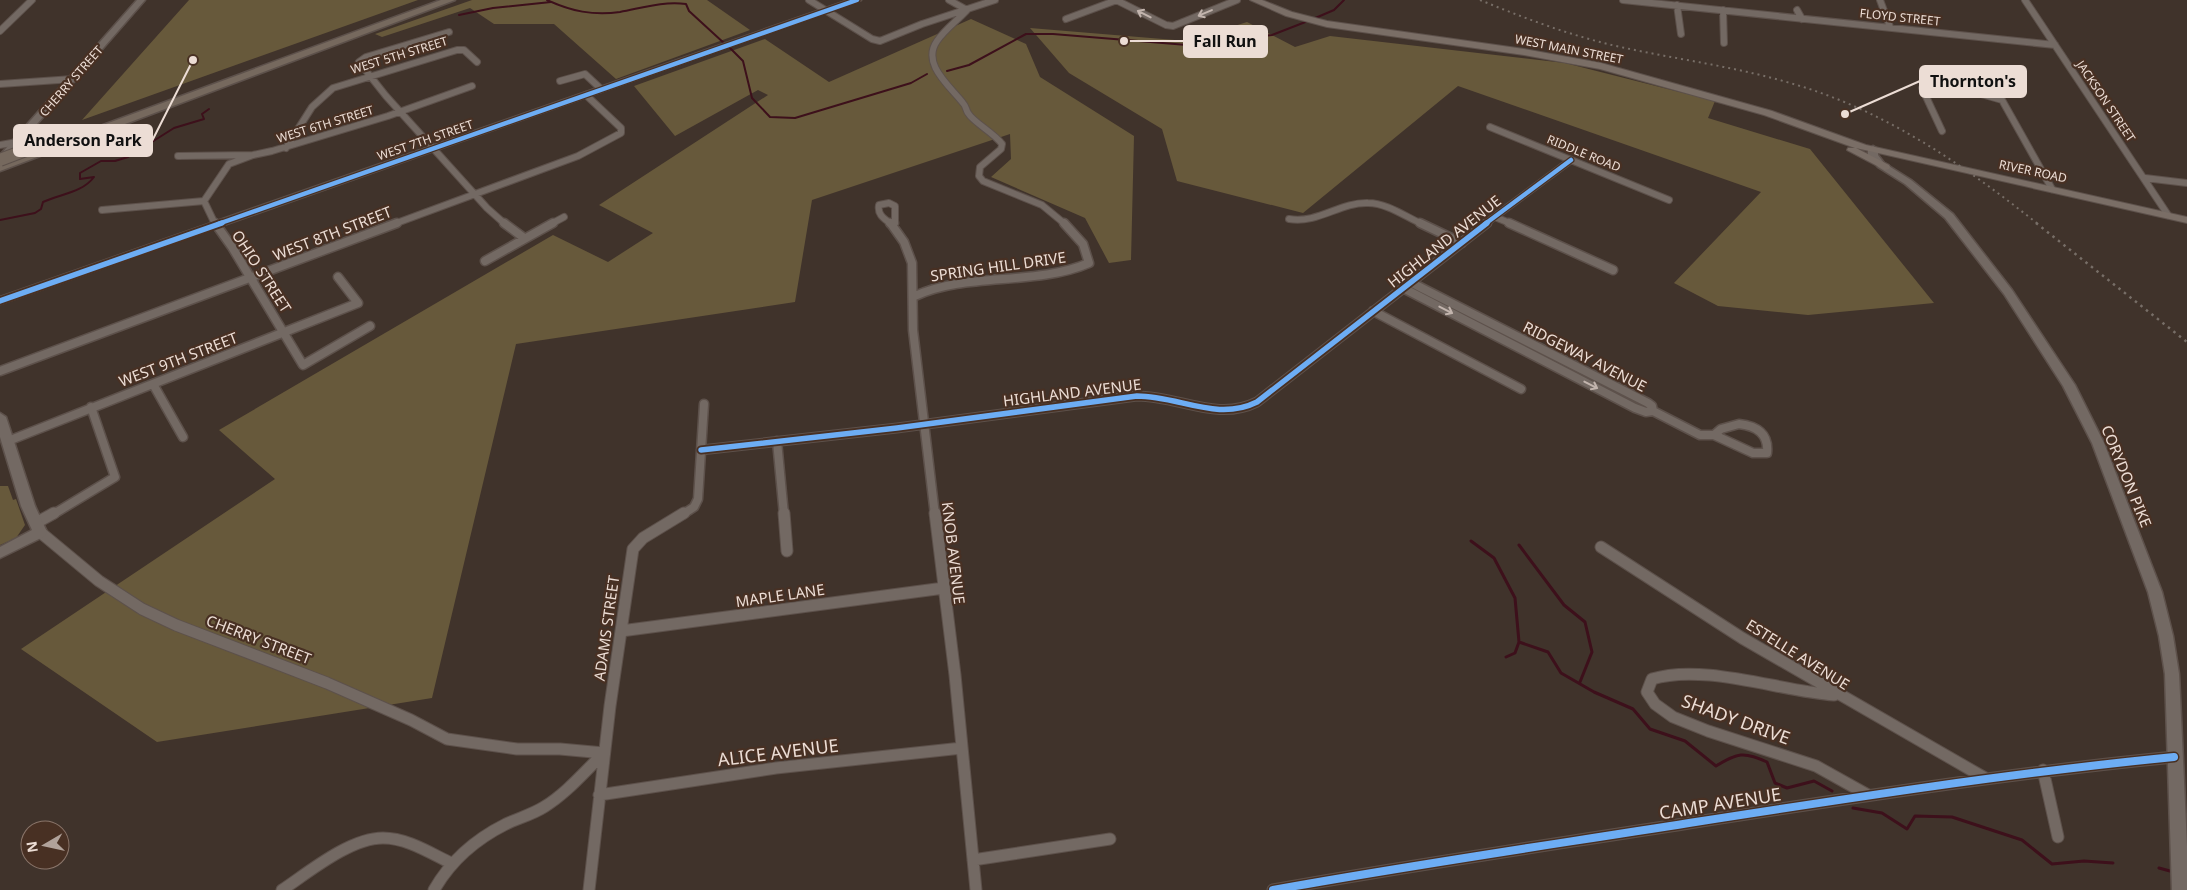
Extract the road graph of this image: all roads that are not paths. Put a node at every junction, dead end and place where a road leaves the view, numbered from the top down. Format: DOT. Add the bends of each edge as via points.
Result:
graph roads {
  1 [pos="32,0"];
  2 [pos="140,0"];
  3 [pos="436,0"];
  4 [pos="450,0"];
  5 [pos="461,0"];
  6 [pos="809,0"];
  7 [pos="857,0"];
  8 [pos="949,0"];
  9 [pos="995,0"];
  10 [pos="1094,0"];
  11 [pos="1116,0"];
  12 [pos="1237,0"];
  13 [pos="1254,0"];
  14 [pos="1623,0"];
  15 [pos="1880,0"];
  16 [pos="2025,0"];
  17 [pos="1104,5"];
  18 [pos="1677,6"];
  19 [pos="967,10"];
  20 [pos="1723,10"];
  21 [pos="1797,10"];
  22 [pos="824,11"];
  23 [pos="1802,19"];
  24 [pos="1066,20"];
  25 [pos="1890,27"];
  26 [pos="0,31"];
  27 [pos="449,32"];
  28 [pos="1681,34"];
  29 [pos="350,36"];
  30 [pos="1724,43"];
  31 [pos="2055,44"];
  32 [pos="478,62"];
  33 [pos="370,76"];
  34 [pos="73,79"];
  35 [pos="560,81"];
  36 [pos="0,84"];
  37 [pos="472,86"];
  38 [pos="1922,88"];
  39 [pos="601,89"];
  40 [pos="586,94"];
  41 [pos="400,112"];
  42 [pos="1490,127"];
  43 [pos="1811,128"];
  44 [pos="1942,131"];
  45 [pos="16,142"];
  46 [pos="0,145"];
  47 [pos="286,148"];
  48 [pos="435,148"];
  49 [pos="1873,149"];
  50 [pos="253,155"];
  51 [pos="178,156"];
  52 [pos="0,160"];
  53 [pos="1571,160"];
  54 [pos="0,167"];
  55 [pos="1885,167"];
  56 [pos="2145,178"];
  57 [pos="2187,183"];
  58 [pos="2052,189"];
  59 [pos="475,194"];
  60 [pos="1669,200"];
  61 [pos="204,201"];
  62 [pos="102,210"];
  63 [pos="2168,215"];
  64 [pos="564,217"];
  65 [pos="1494,217"];
  66 [pos="1289,220"];
  67 [pos="2187,220"];
  68 [pos="892,225"];
  69 [pos="216,226"];
  70 [pos="524,238"];
  71 [pos="1462,243"];
  72 [pos="485,261"];
  73 [pos="1613,270"];
  74 [pos="338,277"];
  75 [pos="250,278"];
  76 [pos="1410,282"];
  77 [pos="1403,288"];
  78 [pos="915,296"];
  79 [pos="0,301"];
  80 [pos="1373,311"];
  81 [pos="370,326"];
  82 [pos="284,332"];
  83 [pos="0,371"];
  84 [pos="153,384"];
  85 [pos="1521,389"];
  86 [pos="704,404"];
  87 [pos="91,406"];
  88 [pos="1654,411"];
  89 [pos="0,417"];
  90 [pos="924,424"];
  91 [pos="1714,435"];
  92 [pos="183,437"];
  93 [pos="8,441"];
  94 [pos="777,441"];
  95 [pos="701,450"];
  96 [pos="38,527"];
  97 [pos="1601,547"];
  98 [pos="787,551"];
  99 [pos="0,553"];
  100 [pos="944,588"];
  101 [pos="621,631"];
  102 [pos="1838,696"];
  103 [pos="962,748"];
  104 [pos="604,753"];
  105 [pos="2174,757"];
  106 [pos="2043,770"];
  107 [pos="1985,778"];
  108 [pos="1868,794"];
  109 [pos="599,795"];
  110 [pos="2058,836"];
  111 [pos="1110,839"];
  112 [pos="973,860"];
  113 [pos="451,863"];
  114 [pos="282,890"];
  115 [pos="434,890"];
  116 [pos="589,890"];
  117 [pos="976,890"];
  118 [pos="1273,890"];
  119 [pos="2181,890"];
  1 -- 26 [label="street"];
  2 -- 34 [label="street, CHERRY STREET"];
  3 -- 52 [label="highway, bridge"];
  4 -- 29 [label="highway"];
  5 -- 29 [label="highway"];
  6 -- 22 [label="street"];
  7 -- 22 [label="street, WEST 7TH STREET"];
  8 -- 19 [label="street"];
  9 -- 19 [label="street"];
  10 -- 17 [label="street"];
  12 -- 11 [label="street, one-way" via="1173,26"];
  11 -- 17 [label="street"];
  13 -- 43 [label="main road, WEST MAIN STREET" via="1327,24 1601,66 1733,102"];
  14 -- 18 [label="street, FLOYD STREET"];
  15 -- 25 [label="street"];
  16 -- 31 [label="street, JACKSON STREET"];
  17 -- 24 [label="street"];
  18 -- 20 [label="street, FLOYD STREET"];
  18 -- 28 [label="street"];
  19 -- 22 [label="street" via="880,42"];
  19 -- 78 [label="street, SPRING HILL DRIVE" via="937,41 933,61 968,114 1002,144 1001,149 980,167 978,175 990,184 1028,198 1053,214 1083,244 1089,263 1087,266 932,288"];
  20 -- 23 [label="street, FLOYD STREET"];
  20 -- 30 [label="street"];
  21 -- 23 [label="street"];
  22 -- 39 [label="street, WEST 7TH STREET"];
  23 -- 25 [label="street, FLOYD STREET"];
  25 -- 31 [label="street, FLOYD STREET"];
  27 -- 33 [label="street" via="360,60"];
  29 -- 54 [label="highway"];
  31 -- 56 [label="street, JACKSON STREET"];
  32 -- 33 [label="street, WEST 5TH STREET" via="464,50 457,50"];
  33 -- 41 [label="street"];
  33 -- 47 [label="street, WEST 5TH STREET" via="341,84 324,93"];
  34 -- 36 [label="street"];
  34 -- 45 [label="street, CHERRY STREET"];
  35 -- 39 [label="street" via="585,74"];
  37 -- 41 [label="street, WEST 6TH STREET"];
  38 -- 44 [label="street"];
  38 -- 58 [label="street" via="1981,94 2002,100"];
  39 -- 40 [label="street, WEST 7TH STREET"];
  40 -- 48 [label="street, WEST 7TH STREET"];
  40 -- 59 [label="street, WEST 8TH STREET" via="621,128 621,133 578,156"];
  41 -- 47 [label="street, WEST 6TH STREET"];
  41 -- 48 [label="street"];
  42 -- 53 [label="street, RIDDLE ROAD"];
  43 -- 49 [label="main road, WEST MAIN STREET"];
  43 -- 55 [label="main road"];
  45 -- 46 [label="street"];
  45 -- 52 [label="street, CHERRY STREET"];
  47 -- 50 [label="street, WEST 6TH STREET"];
  48 -- 59 [label="street"];
  48 -- 69 [label="street, WEST 7TH STREET"];
  49 -- 55 [label="street, CORYDON PIKE" via="1875,157"];
  49 -- 58 [label="main road, RIVER ROAD"];
  50 -- 51 [label="street, WEST 6TH STREET"];
  50 -- 61 [label="street" via="230,164"];
  53 -- 60 [label="street, RIDDLE ROAD"];
  53 -- 65 [label="street, HIGHLAND AVENUE"];
  55 -- 105 [label="street, CORYDON PIKE" via="1949,216 2008,292 2069,385 2098,443 2155,592 2166,636 2172,674"];
  56 -- 57 [label="street"];
  56 -- 63 [label="street, JACKSON STREET"];
  58 -- 63 [label="main road, RIVER ROAD"];
  59 -- 70 [label="street"];
  59 -- 75 [label="street, WEST 8TH STREET"];
  61 -- 62 [label="street"];
  61 -- 69 [label="street, OHIO STREET"];
  63 -- 67 [label="main road, RIVER ROAD"];
  64 -- 70 [label="street"];
  65 -- 71 [label="street, HIGHLAND AVENUE"];
  65 -- 73 [label="street"];
  66 -- 71 [label="street" via="1304,221 1370,202"];
  68 -- 78 [label="street, KNOB AVENUE" via="909,253"];
  69 -- 75 [label="street, OHIO STREET"];
  69 -- 79 [label="street, WEST 7TH STREET"];
  70 -- 72 [label="street"];
  71 -- 76 [label="street, HIGHLAND AVENUE"];
  74 -- 82 [label="street, WEST 9TH STREET" via="358,303"];
  75 -- 82 [label="street, OHIO STREET"];
  75 -- 83 [label="street, WEST 8TH STREET"];
  76 -- 77 [label="street, HIGHLAND AVENUE"];
  76 -- 88 [label="street, RIDGEWAY AVENUE" via="1648,403"];
  77 -- 80 [label="street, HIGHLAND AVENUE"];
  77 -- 88 [label="street, RIDGEWAY AVENUE, one-way" via="1635,408"];
  78 -- 90 [label="street, KNOB AVENUE" via="912,322"];
  80 -- 85 [label="street"];
  80 -- 90 [label="street, HIGHLAND AVENUE" via="1257,402 1241,410 1223,412 1170,398 1136,396"];
  81 -- 82 [label="street, OHIO STREET" via="303,365"];
  82 -- 84 [label="street, WEST 9TH STREET"];
  84 -- 87 [label="street, WEST 9TH STREET"];
  84 -- 92 [label="street"];
  86 -- 95 [label="street, ADAMS STREET"];
  87 -- 93 [label="street, WEST 9TH STREET"];
  87 -- 96 [label="street" via="115,477"];
  88 -- 91 [label="street" via="1700,435"];
  89 -- 93 [label="street, CHERRY STREET"];
  90 -- 94 [label="street, HIGHLAND AVENUE"];
  90 -- 100 [label="street, KNOB AVENUE"];
  91 -- 91 [label="street" via="1753,453 1768,453 1768,439 1764,433 1747,426 1730,424 1719,428"];
  93 -- 96 [label="street, CHERRY STREET" via="28,506"];
  94 -- 95 [label="street, HIGHLAND AVENUE"];
  94 -- 98 [label="street"];
  95 -- 101 [label="street, ADAMS STREET" via="698,499 694,508 643,538 633,549"];
  96 -- 99 [label="street"];
  96 -- 104 [label="street, CHERRY STREET" via="99,581 142,609 327,683 447,739 504,748"];
  97 -- 102 [label="street, ESTELLE AVENUE" via="1673,596"];
  100 -- 101 [label="street, MAPLE LANE"];
  100 -- 103 [label="street, KNOB AVENUE"];
  101 -- 104 [label="street, ADAMS STREET"];
  102 -- 107 [label="street, ESTELLE AVENUE"];
  102 -- 108 [label="street, SHADY DRIVE" via="1701,674 1665,675 1652,679 1647,692 1655,704 1673,717 1816,766"];
  103 -- 109 [label="street, ALICE AVENUE" via="776,768"];
  103 -- 112 [label="street, KNOB AVENUE"];
  104 -- 109 [label="street, ADAMS STREET"];
  104 -- 113 [label="street" via="555,799 482,837"];
  105 -- 106 [label="street, CAMP AVENUE"];
  105 -- 119 [label="street, CORYDON PIKE"];
  106 -- 107 [label="street, CAMP AVENUE"];
  106 -- 110 [label="street"];
  107 -- 108 [label="street, CAMP AVENUE"];
  108 -- 118 [label="street, CAMP AVENUE" via="1449,859"];
  109 -- 116 [label="street, ADAMS STREET"];
  111 -- 112 [label="street"];
  112 -- 117 [label="street, KNOB AVENUE"];
  113 -- 114 [label="street" via="403,842 383,838 346,849"];
  113 -- 115 [label="street"];
}
